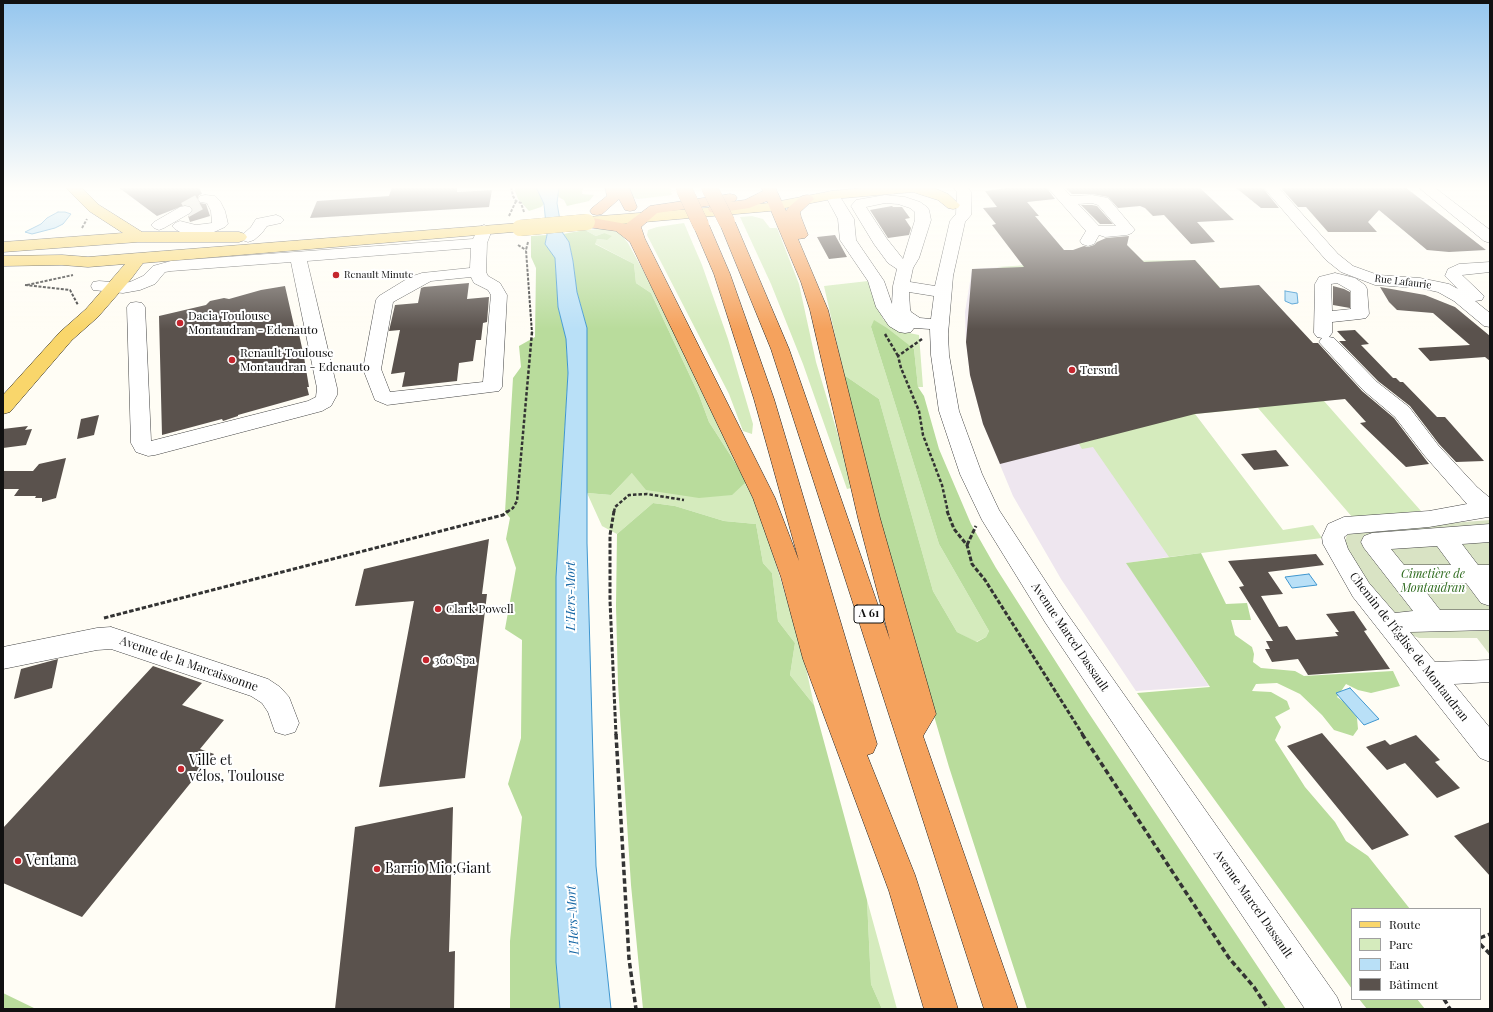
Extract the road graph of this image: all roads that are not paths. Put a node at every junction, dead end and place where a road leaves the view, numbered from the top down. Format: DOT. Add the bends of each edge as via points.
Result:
graph roads {
  1 [pos="90,234"];
  2 [pos="134,234"];
  3 [pos="252,234"];
  4 [pos="276,234"];
  5 [pos="314,234"];
  6 [pos="488,234"];
  7 [pos="643,234"];
  8 [pos="705,234"];
  9 [pos="732,234"];
  10 [pos="789,234"];
  11 [pos="800,234"];
  12 [pos="847,234"];
  13 [pos="876,234"];
  14 [pos="917,234"];
  15 [pos="955,234"];
  16 [pos="1312,234"];
  17 [pos="138,237"];
  18 [pos="248,237"];
  19 [pos="277,237"];
  20 [pos="482,237"];
  21 [pos="88,241"];
  22 [pos="450,246"];
  23 [pos="3,247"];
  24 [pos="420,248"];
  25 [pos="138,259"];
  26 [pos="3,262"];
  27 [pos="299,263"];
  28 [pos="1490,266"];
  29 [pos="83,268"];
  30 [pos="904,268"];
  31 [pos="478,272"];
  32 [pos="447,275"];
  33 [pos="416,281"];
  34 [pos="809,282"];
  35 [pos="901,286"];
  36 [pos="106,287"];
  37 [pos="943,292"];
  38 [pos="136,307"];
  39 [pos="1490,307"];
  40 [pos="1490,322"];
  41 [pos="1325,331"];
  42 [pos="934,333"];
  43 [pos="66,336"];
  44 [pos="3,407"];
  45 [pos="1489,508"];
  46 [pos="1490,533"];
  47 [pos="1442,536"];
  48 [pos="1398,574"];
  49 [pos="1482,574"];
  50 [pos="1490,596"];
  51 [pos="1434,620"];
  52 [pos="1490,620"];
  53 [pos="1399,622"];
  54 [pos="3,658"];
  55 [pos="1490,671"];
  56 [pos="1429,674"];
  57 [pos="285,723"];
  58 [pos="909,734"];
  59 [pos="1490,750"];
  60 [pos="904,889"];
  61 [pos="941,1009"];
  62 [pos="1001,1009"];
  63 [pos="1326,1009"];
  1 -- 21 [label="main road"];
  2 -- 17 [label="main road"];
  3 -- 18 [label="street"];
  4 -- 19 [label="street"];
  5 -- 19 [label="main road"];
  6 -- 20 [label="main road"];
  7 -- 60 [label="highway" via="764,498 793,577 816,659"];
  8 -- 60 [label="highway, bridge" via="722,274 764,399"];
  9 -- 58 [label="highway, A 61, bridge" via="780,349"];
  10 -- 34 [label="highway"];
  11 -- 34 [label="highway" via="811,266"];
  12 -- 42 [label="street" via="848,240 876,281 885,307 895,322 914,332"];
  13 -- 30 [label="street" via="894,260"];
  14 -- 30 [label="street" via="911,258"];
  15 -- 37 [label="street, Avenue Marcel Dassault"];
  16 -- 40 [label="street, Rue Lafaurie" via="1332,257 1347,269 1374,280 1420,283 1443,288 1460,297"];
  17 -- 18 [label="main road"];
  17 -- 21 [label="main road"];
  17 -- 25 [label="main road"];
  18 -- 19 [label="main road"];
  20 -- 22 [label="street"];
  20 -- 25 [label="main road"];
  20 -- 31 [label="street"];
  21 -- 23 [label="main road"];
  21 -- 29 [label="main road"];
  22 -- 24 [label="street"];
  22 -- 32 [label="street"];
  24 -- 27 [label="street" via="384,251 381,262"];
  24 -- 33 [label="street"];
  25 -- 29 [label="main road"];
  25 -- 36 [label="main road" via="130,270"];
  26 -- 29 [label="main road" via="62,260"];
  27 -- 36 [label="street" via="171,266 159,269 142,284 123,288"];
  27 -- 38 [label="street" via="327,388 324,401 315,406 148,449 141,443"];
  28 -- 39 [label="street" via="1459,269 1453,276"];
  29 -- 36 [label="main road" via="96,272"];
  30 -- 35 [label="street"];
  31 -- 32 [label="street"];
  31 -- 33 [label="street" via="480,279 494,287 499,295 492,387 387,399 382,396 372,369 385,300"];
  32 -- 33 [label="street" via="428,276"];
  34 -- 58 [label="highway" via="819,310 869,518 923,714"];
  35 -- 37 [label="street"];
  35 -- 42 [label="street" via="901,309 904,315"];
  36 -- 43 [label="main road" via="92,312"];
  36 -- 43 [label="main road" via="84,306"];
  37 -- 42 [label="street, Avenue Marcel Dassault"];
  41 -- 45 [label="street" via="1389,413 1431,450 1469,493"];
  42 -- 63 [label="street, Avenue Marcel Dassault" via="949,411 958,440 990,514 1054,615"];
  43 -- 44 [label="main road"];
  45 -- 56 [label="street, Chemin de l'Église de Montaudran" via="1429,519 1344,526 1336,530 1334,544 1361,590"];
  46 -- 47 [label="street"];
  47 -- 48 [label="street" via="1372,542"];
  47 -- 49 [label="street"];
  48 -- 49 [label="street"];
  48 -- 51 [label="street"];
  49 -- 50 [label="street"];
  51 -- 52 [label="street"];
  51 -- 53 [label="street"];
  54 -- 57 [label="street, Avenue de la Marcaissonne" via="112,638 259,687 271,695 280,706"];
  55 -- 56 [label="street"];
  56 -- 59 [label="street, Chemin de l'Église de Montaudran"];
  58 -- 62 [label="highway, A 61"];
  60 -- 61 [label="highway"];
}
